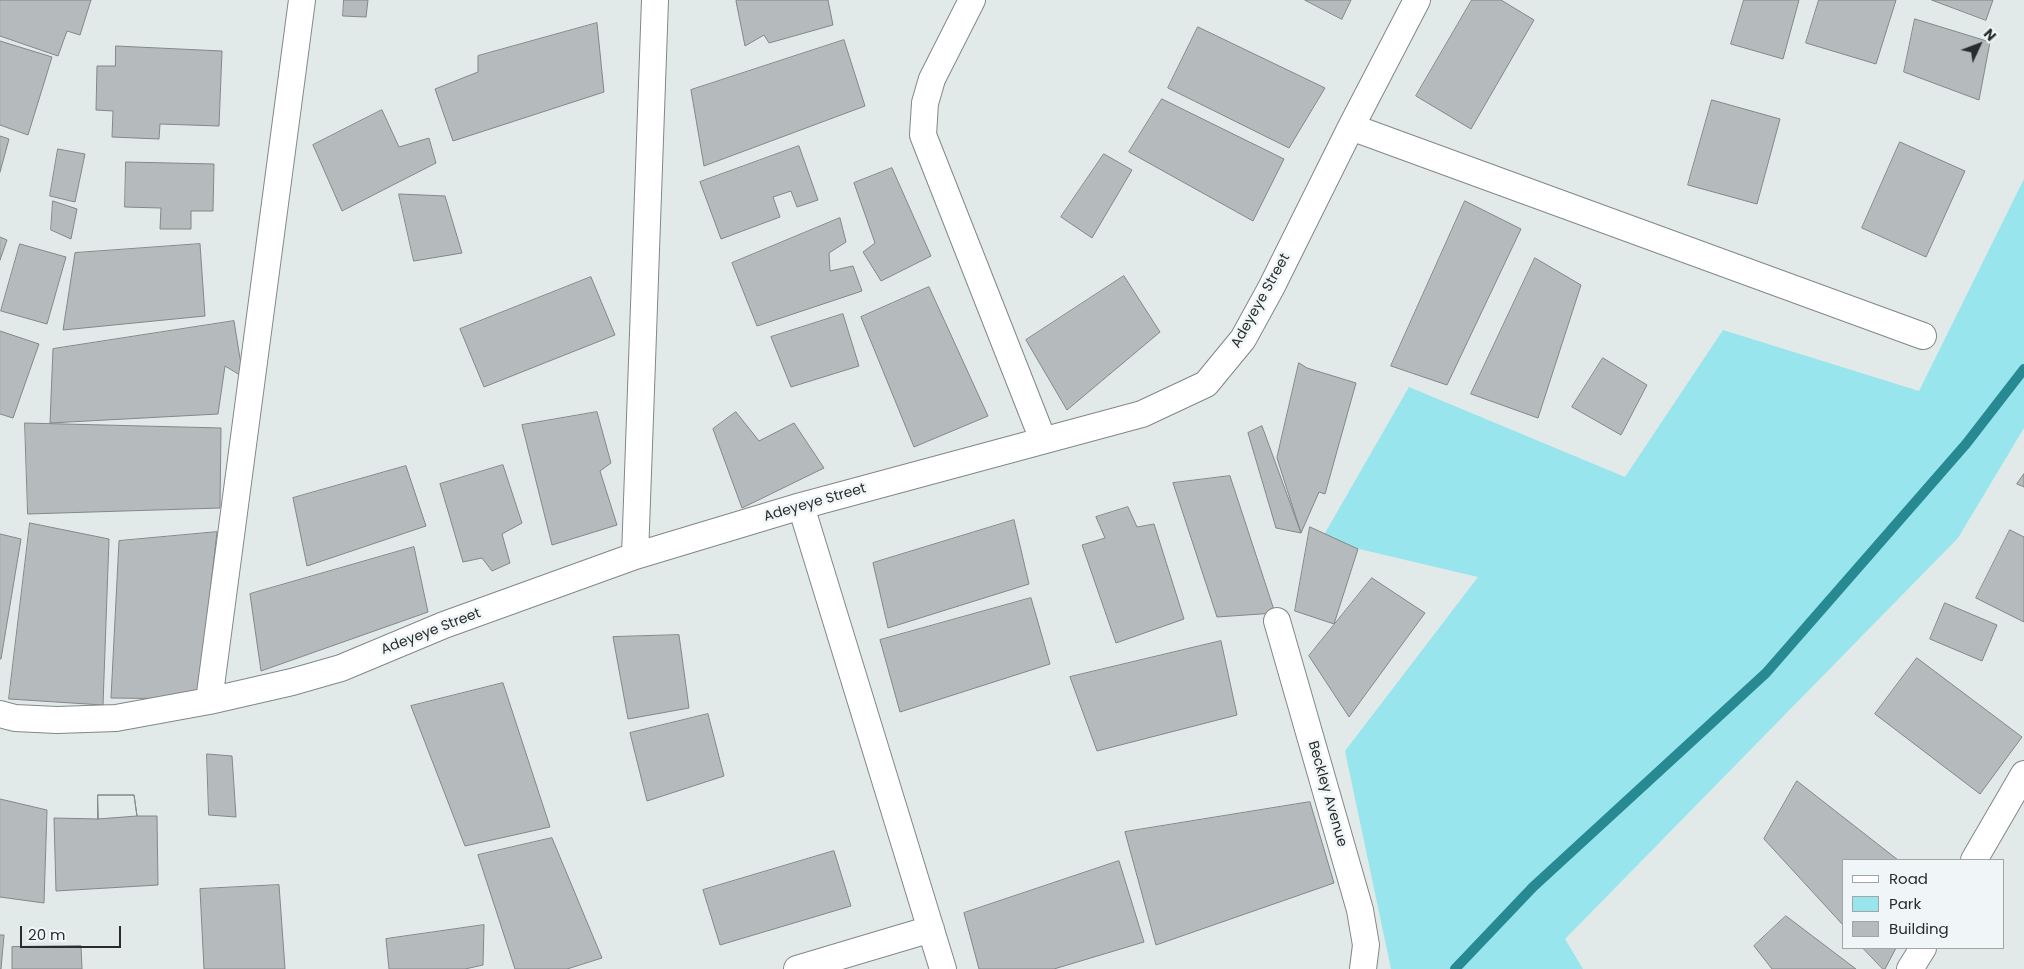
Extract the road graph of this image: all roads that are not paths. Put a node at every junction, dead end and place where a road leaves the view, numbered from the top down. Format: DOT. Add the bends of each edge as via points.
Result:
graph roads {
  1 [pos="302,0"];
  2 [pos="655,0"];
  3 [pos="972,0"];
  4 [pos="1418,0"];
  5 [pos="1350,127"];
  6 [pos="1923,336"];
  7 [pos="1043,440"];
  8 [pos="801,506"];
  9 [pos="635,556"];
  10 [pos="1277,621"];
  11 [pos="209,701"];
  12 [pos="0,714"];
  13 [pos="2024,774"];
  14 [pos="1975,859"];
  15 [pos="931,929"];
  16 [pos="1922,949"];
  17 [pos="797,969"];
  18 [pos="943,969"];
  19 [pos="1363,969"];
  20 [pos="1910,969"];
  1 -- 11 [label="street"];
  2 -- 9 [label="street"];
  3 -- 7 [label="street" via="932,79 925,103 923,135"];
  4 -- 5 [label="street, Adeyeye Street"];
  5 -- 6 [label="street"];
  5 -- 7 [label="street, Adeyeye Street" via="1243,339 1206,384 1142,414"];
  7 -- 8 [label="street, Adeyeye Street"];
  8 -- 9 [label="street, Adeyeye Street"];
  8 -- 15 [label="street"];
  9 -- 11 [label="street, Adeyeye Street" via="444,625 341,668"];
  10 -- 19 [label="street, Beckley Avenue" via="1360,910 1366,945"];
  11 -- 12 [label="street, Adeyeye Street" via="116,718 57,720"];
  13 -- 14 [label="street"];
  15 -- 17 [label="street"];
  15 -- 18 [label="street"];
  16 -- 20 [label="street"];
}
